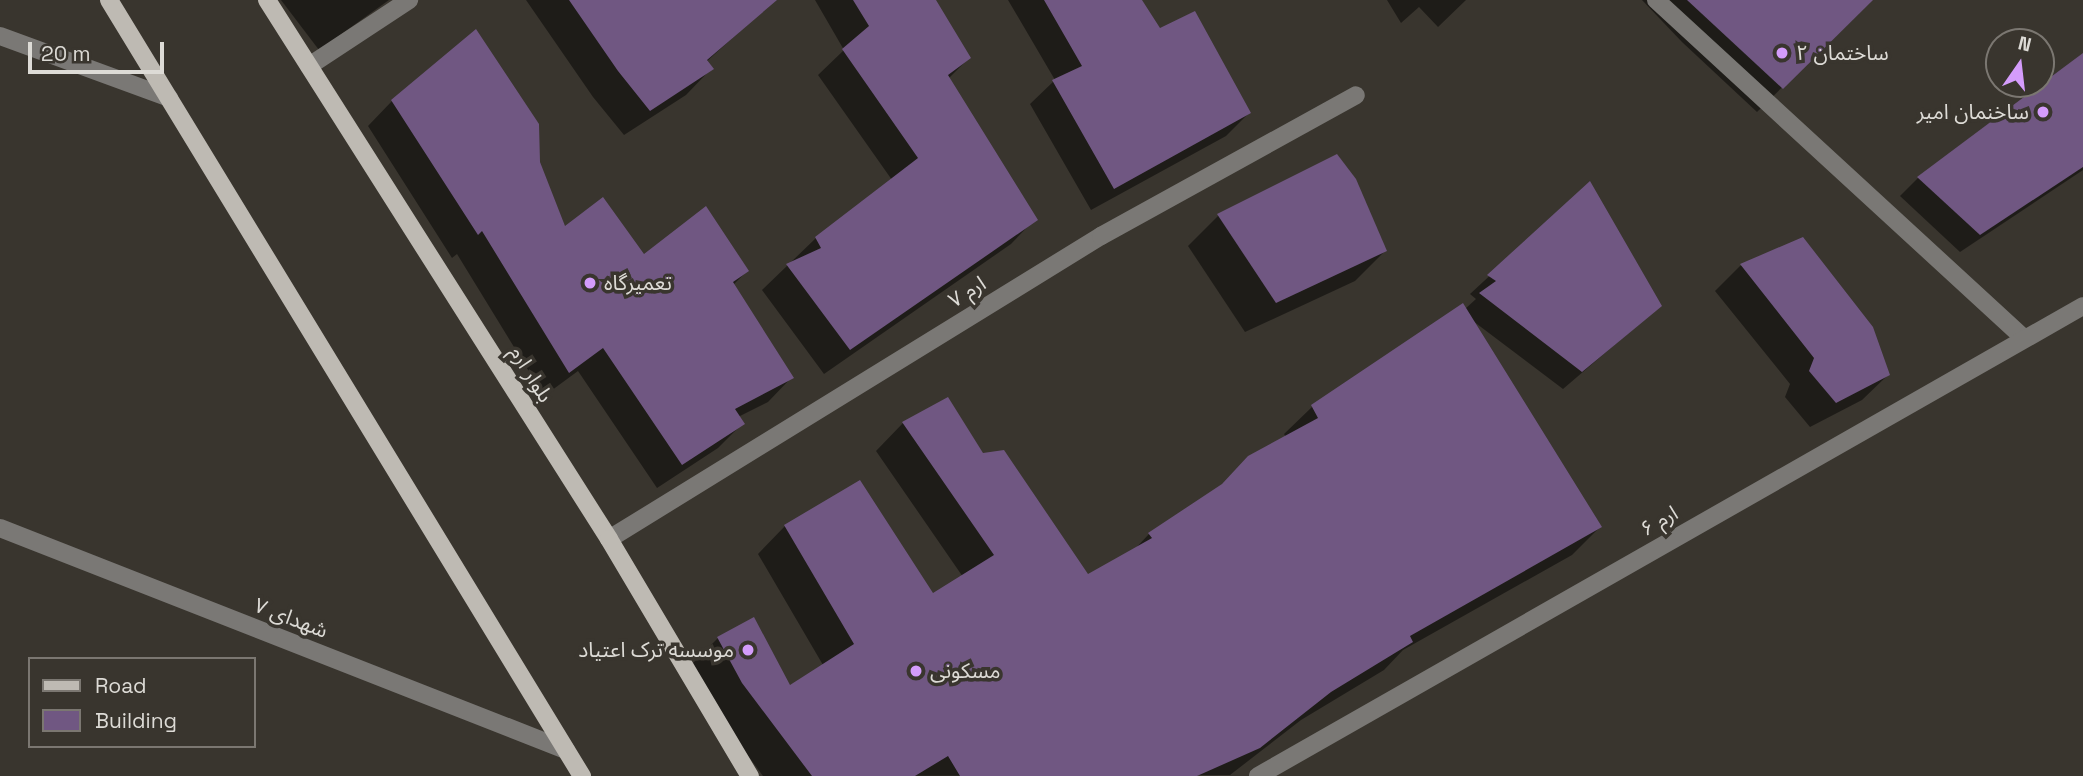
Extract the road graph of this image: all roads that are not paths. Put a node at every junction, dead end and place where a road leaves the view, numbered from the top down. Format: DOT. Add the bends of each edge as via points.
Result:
graph roads {
  1 [pos="108,0"];
  2 [pos="267,0"];
  3 [pos="409,0"];
  4 [pos="1657,0"];
  5 [pos="0,36"];
  6 [pos="309,66"];
  7 [pos="1356,95"];
  8 [pos="169,98"];
  9 [pos="2083,306"];
  10 [pos="2024,338"];
  11 [pos="0,528"];
  12 [pos="609,540"];
  13 [pos="566,750"];
  14 [pos="582,776"];
  15 [pos="750,776"];
  16 [pos="1258,776"];
  1 -- 8 [label="main road"];
  2 -- 6 [label="main road, بلوار ارم"];
  3 -- 6 [label="street"];
  4 -- 10 [label="street"];
  5 -- 8 [label="street"];
  6 -- 12 [label="main road, بلوار ارم"];
  7 -- 12 [label="street, ارم ۷" via="1101,236"];
  8 -- 13 [label="main road"];
  9 -- 10 [label="street, ارم ۶"];
  10 -- 16 [label="street, ارم ۶"];
  11 -- 13 [label="street, شهدای ۷"];
  12 -- 15 [label="main road, بلوار ارم"];
  13 -- 14 [label="main road"];
}
